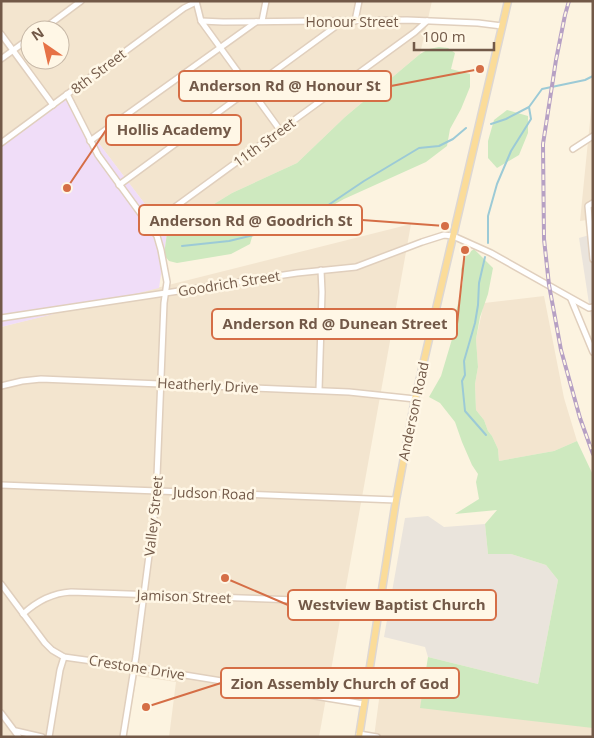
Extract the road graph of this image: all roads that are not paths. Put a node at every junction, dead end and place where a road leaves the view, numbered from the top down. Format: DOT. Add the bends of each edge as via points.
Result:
graph roads {
  1 [pos="81,1"];
  2 [pos="203,1"];
  3 [pos="266,1"];
  4 [pos="359,1"];
  5 [pos="508,1"];
  6 [pos="197,4"];
  7 [pos="55,20"];
  8 [pos="202,21"];
  9 [pos="260,21"];
  10 [pos="343,21"];
  11 [pos="355,21"];
  12 [pos="427,21"];
  13 [pos="502,26"];
  14 [pos="1,34"];
  15 [pos="20,46"];
  16 [pos="221,48"];
  17 [pos="14,50"];
  18 [pos="1,60"];
  19 [pos="250,89"];
  20 [pos="67,94"];
  21 [pos="53,105"];
  22 [pos="280,130"];
  23 [pos="593,136"];
  24 [pos="90,141"];
  25 [pos="1,143"];
  26 [pos="573,149"];
  27 [pos="119,185"];
  28 [pos="593,203"];
  29 [pos="149,226"];
  30 [pos="453,236"];
  31 [pos="593,259"];
  32 [pos="321,270"];
  33 [pos="165,293"];
  34 [pos="571,298"];
  35 [pos="593,307"];
  36 [pos="1,318"];
  37 [pos="593,352"];
  38 [pos="161,383"];
  39 [pos="1,386"];
  40 [pos="319,390"];
  41 [pos="414,399"];
  42 [pos="1,485"];
  43 [pos="157,491"];
  44 [pos="396,500"];
  45 [pos="1,584"];
  46 [pos="144,595"];
  47 [pos="380,603"];
  48 [pos="23,614"];
  49 [pos="64,657"];
  50 [pos="135,667"];
  51 [pos="364,704"];
  52 [pos="1,713"];
  53 [pos="16,731"];
  54 [pos="359,736"];
  55 [pos="19,737"];
  56 [pos="42,737"];
  57 [pos="49,737"];
  58 [pos="123,737"];
  59 [pos="377,737"];
  1 -- 7 [label="street"];
  2 -- 6 [label="street"];
  3 -- 9 [label="street"];
  4 -- 11 [label="street"];
  5 -- 13 [label="main road, Anderson Road"];
  6 -- 8 [label="street"];
  6 -- 20 [label="street, 8th Street" via="184,8"];
  8 -- 9 [label="street, Honour Street"];
  8 -- 16 [label="street"];
  9 -- 10 [label="street, Honour Street"];
  9 -- 16 [label="street"];
  10 -- 11 [label="street, Honour Street"];
  10 -- 19 [label="street"];
  11 -- 12 [label="street, Honour Street"];
  12 -- 13 [label="street, Honour Street"];
  12 -- 22 [label="street, 11th Street"];
  13 -- 30 [label="main road, Anderson Road"];
  14 -- 17 [label="street"];
  15 -- 17 [label="street"];
  16 -- 19 [label="street"];
  16 -- 24 [label="street"];
  17 -- 18 [label="street"];
  17 -- 21 [label="street"];
  19 -- 22 [label="street"];
  19 -- 27 [label="street"];
  20 -- 21 [label="street, 8th Street"];
  20 -- 24 [label="street, Valley Street"];
  21 -- 25 [label="street, 8th Street"];
  22 -- 29 [label="street, 11th Street"];
  23 -- 26 [label="street"];
  24 -- 27 [label="street, Valley Street"];
  27 -- 29 [label="street, Valley Street"];
  28 -- 31 [label="street" via="588,206"];
  29 -- 33 [label="street, Valley Street" via="157,236 161,250 167,282"];
  30 -- 32 [label="street, Goodrich Street" via="444,235 422,242 356,267"];
  30 -- 34 [label="street" via="491,252"];
  30 -- 41 [label="main road, Anderson Road"];
  32 -- 33 [label="street, Goodrich Street"];
  32 -- 40 [label="street"];
  33 -- 36 [label="street, Goodrich Street"];
  33 -- 38 [label="street, Valley Street"];
  34 -- 35 [label="street"];
  34 -- 37 [label="street"];
  38 -- 39 [label="street, Heatherly Drive" via="41,378"];
  38 -- 40 [label="street, Heatherly Drive"];
  38 -- 43 [label="street, Valley Street"];
  40 -- 41 [label="street, Heatherly Drive"];
  41 -- 44 [label="main road, Anderson Road"];
  42 -- 43 [label="street, Judson Road"];
  43 -- 44 [label="street, Judson Road"];
  43 -- 46 [label="street, Valley Street"];
  44 -- 47 [label="main road, Anderson Road"];
  45 -- 48 [label="street, Crestone Drive"];
  46 -- 47 [label="street, Jamison Street"];
  46 -- 48 [label="street, Jamison Street" via="62,592"];
  46 -- 50 [label="street, Valley Street"];
  47 -- 51 [label="main road, Anderson Road"];
  48 -- 49 [label="street, Crestone Drive" via="45,643"];
  49 -- 50 [label="street, Crestone Drive"];
  49 -- 57 [label="street"];
  50 -- 51 [label="street, Crestone Drive"];
  50 -- 58 [label="street, Valley Street"];
  51 -- 54 [label="main road, Anderson Road"];
  52 -- 53 [label="street"];
  53 -- 55 [label="street"];
  53 -- 56 [label="street"];
  54 -- 59 [label="street"];
}
